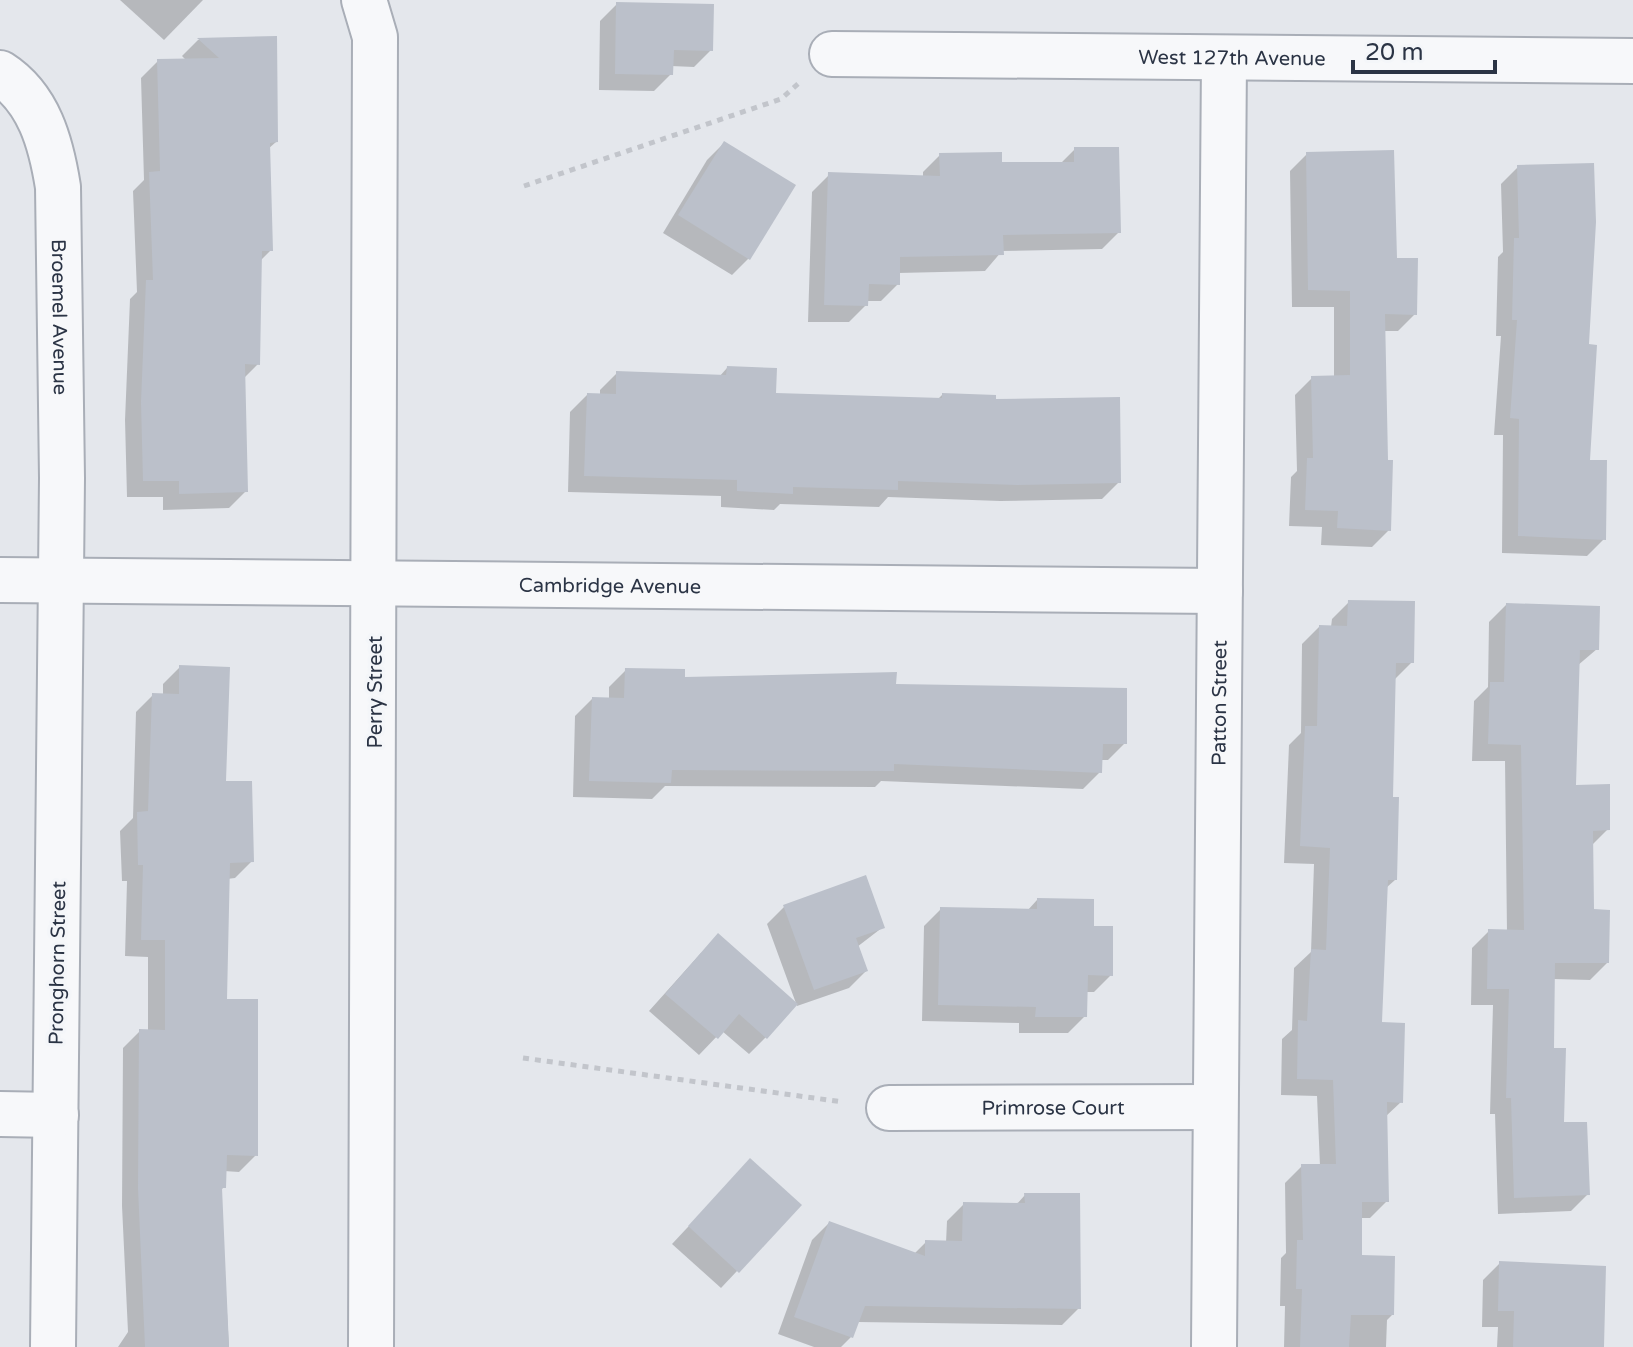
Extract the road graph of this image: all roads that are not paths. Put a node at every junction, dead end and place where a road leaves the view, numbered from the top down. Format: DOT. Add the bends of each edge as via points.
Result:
graph roads {
  1 [pos="376,12"];
  2 [pos="832,54"];
  3 [pos="1224,59"];
  4 [pos="1633,61"];
  5 [pos="0,73"];
  6 [pos="0,580"];
  7 [pos="60,580"];
  8 [pos="376,582"];
  9 [pos="1220,591"];
  10 [pos="1215,1107"];
  11 [pos="889,1108"];
  12 [pos="0,1114"];
  13 [pos="56,1115"];
  14 [pos="53,1347"];
  15 [pos="371,1347"];
  16 [pos="1214,1347"];
  1 -- 8 [label="street, Perry Street"];
  2 -- 3 [label="street, West 127th Avenue"];
  3 -- 4 [label="street, West 127th Avenue"];
  3 -- 9 [label="street, Patton Street"];
  5 -- 7 [label="street, Broemel Avenue" via="22,90 39,117 53,150 58,187"];
  6 -- 7 [label="street, Cambridge Avenue"];
  7 -- 8 [label="street, Cambridge Avenue"];
  7 -- 13 [label="street, Pronghorn Street"];
  8 -- 9 [label="street, Cambridge Avenue"];
  8 -- 15 [label="street, Perry Street"];
  9 -- 10 [label="street, Patton Street"];
  10 -- 11 [label="street, Primrose Court"];
  10 -- 16 [label="street, Patton Street"];
  12 -- 13 [label="street"];
  13 -- 14 [label="street, Pronghorn Street"];
}
